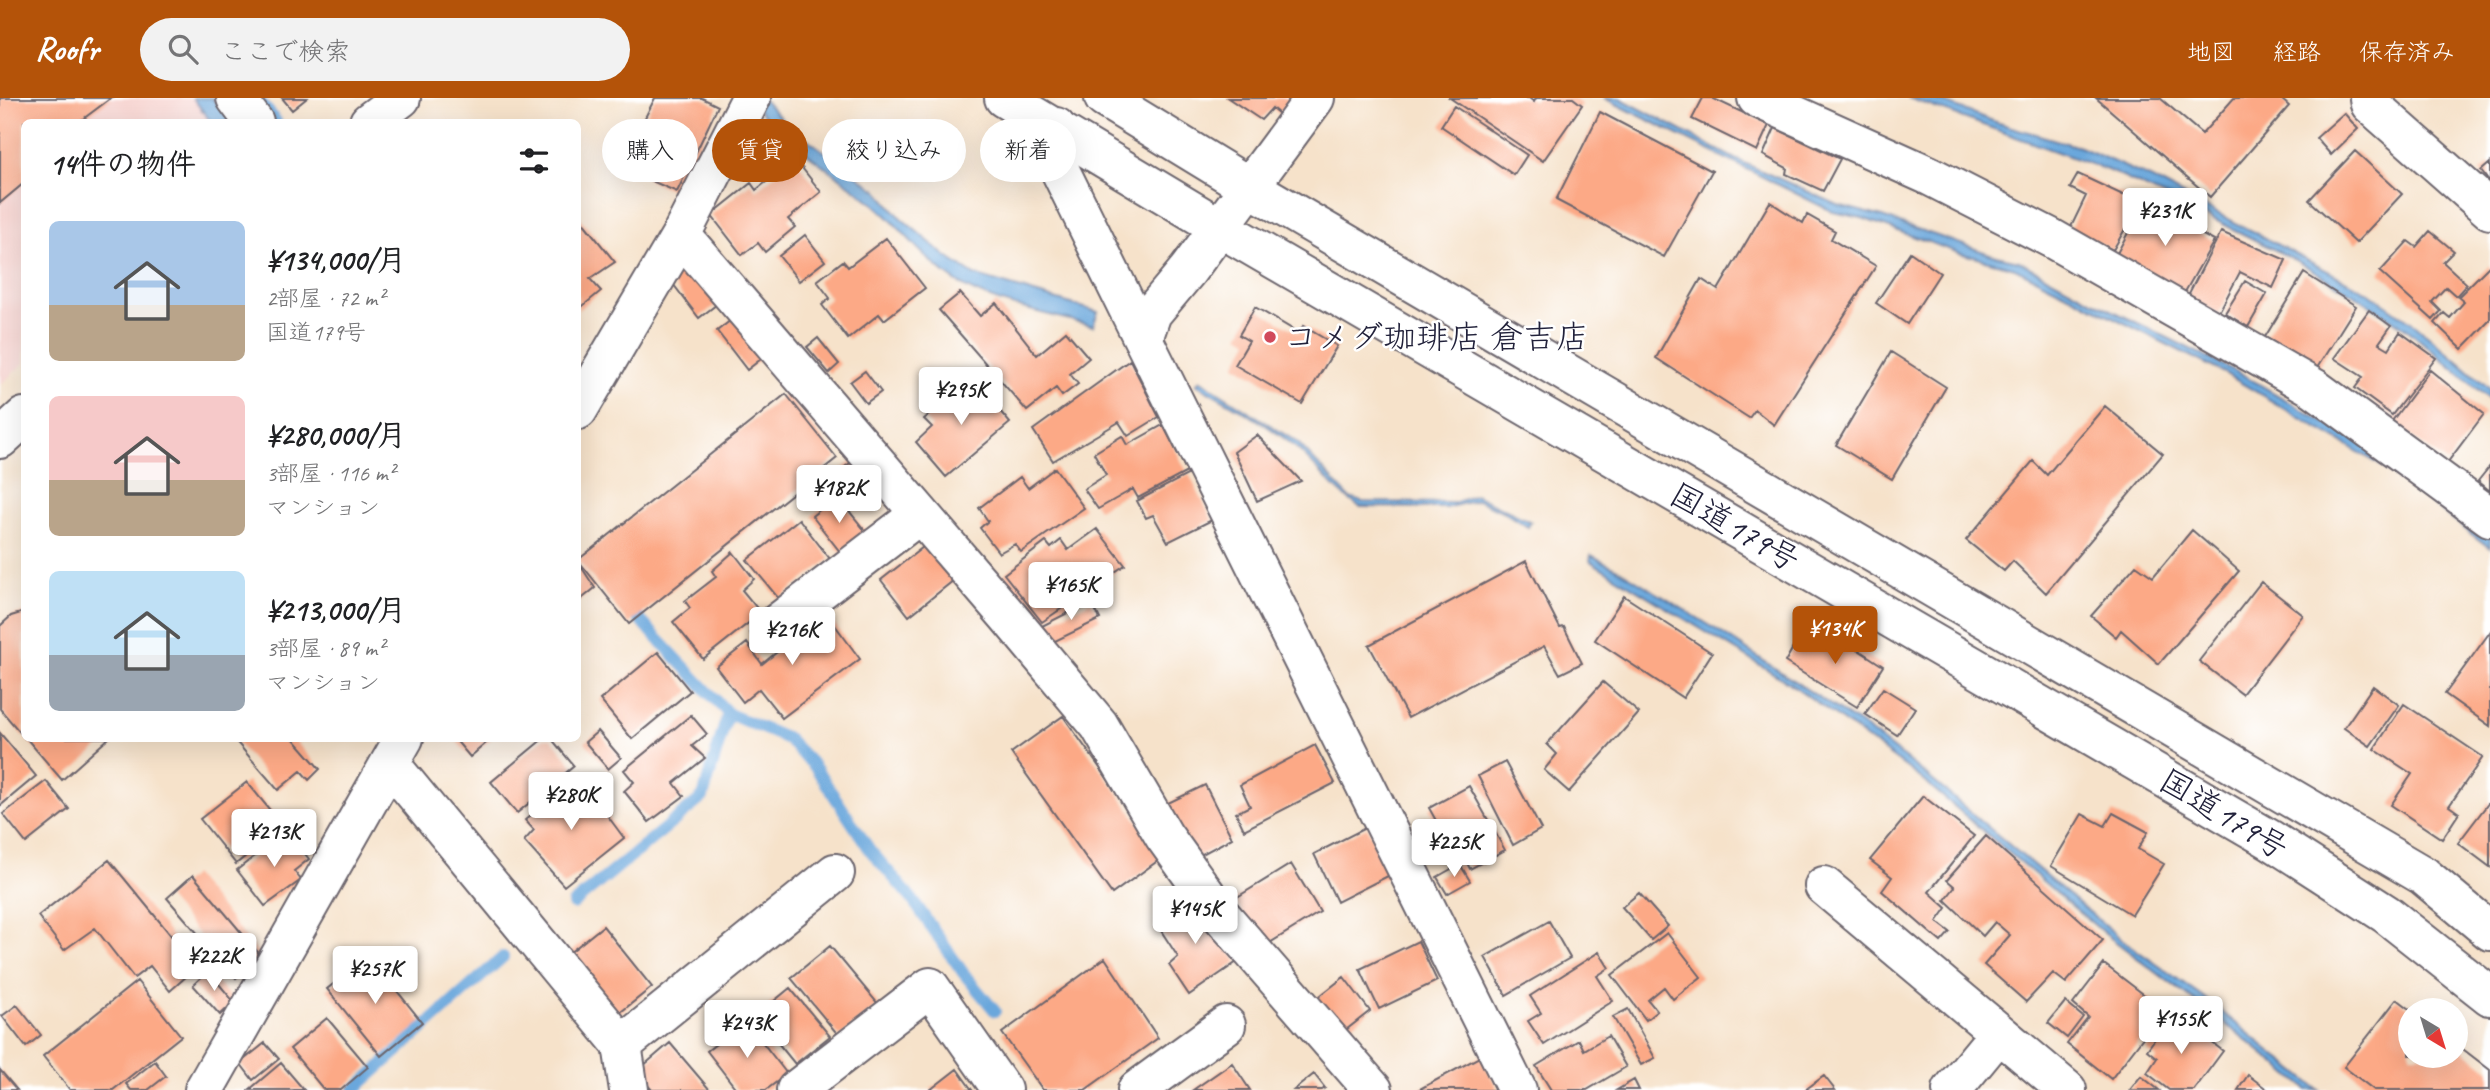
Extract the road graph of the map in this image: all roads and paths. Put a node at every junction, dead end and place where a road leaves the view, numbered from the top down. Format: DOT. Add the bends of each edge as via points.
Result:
graph roads {
  1 [pos="236,98"];
  2 [pos="401,98"];
  3 [pos="751,98"];
  4 [pos="1004,98"];
  5 [pos="1104,98"];
  6 [pos="1315,98"];
  7 [pos="1758,98"];
  8 [pos="2369,98"];
  9 [pos="252,119"];
  10 [pos="373,119"];
  11 [pos="1042,119"];
  12 [pos="1076,139"];
  13 [pos="1066,182"];
  14 [pos="1248,186"];
  15 [pos="2490,210"];
  16 [pos="1219,227"];
  17 [pos="681,235"];
  18 [pos="1143,339"];
  19 [pos="581,405"];
  20 [pos="21,420"];
  21 [pos="0,439"];
  22 [pos="920,514"];
  23 [pos="2490,517"];
  24 [pos="770,629"];
  25 [pos="397,752"];
  26 [pos="835,873"];
  27 [pos="1824,886"];
  28 [pos="2490,931"];
  29 [pos="2490,996"];
  30 [pos="1226,1025"];
  31 [pos="1998,1033"];
  32 [pos="622,1045"];
  33 [pos="204,1090"];
  34 [pos="628,1090"];
  35 [pos="796,1090"];
  36 [pos="1002,1090"];
  37 [pos="1137,1090"];
  38 [pos="1373,1090"];
  39 [pos="1517,1090"];
  40 [pos="1952,1090"];
  41 [pos="2067,1090"];
  1 -- 9 [label="main road"];
  2 -- 10 [label="main road"];
  3 -- 17 [label="main road"];
  4 -- 11 [label="main road, 国道179号"];
  5 -- 14 [label="main road, 国道179号"];
  6 -- 14 [label="main road"];
  7 -- 23 [label="main road" via="1928,174 2314,388"];
  8 -- 15 [label="main road" via="2370,104"];
  12 -- 16 [label="main road, 国道179号"];
  13 -- 18 [label="main road"];
  14 -- 16 [label="main road"];
  14 -- 28 [label="main road, 国道179号" via="2424,876"];
  16 -- 18 [label="main road" via="1152,313"];
  16 -- 29 [label="main road, 国道179号" via="2271,840 2386,914"];
  17 -- 19 [label="main road"];
  17 -- 22 [label="main road"];
  18 -- 39 [label="main road"];
  20 -- 21 [label="main road"];
  22 -- 24 [label="main road"];
  22 -- 38 [label="main road" via="1098,725 1164,836 1220,914"];
  25 -- 32 [label="main road"];
  25 -- 33 [label="main road"];
  26 -- 32 [label="main road"];
  27 -- 31 [label="main road"];
  30 -- 37 [label="main road"];
  31 -- 40 [label="main road"];
  31 -- 41 [label="main road"];
  32 -- 34 [label="main road"];
  35 -- 36 [label="main road" via="930,987"];
}
